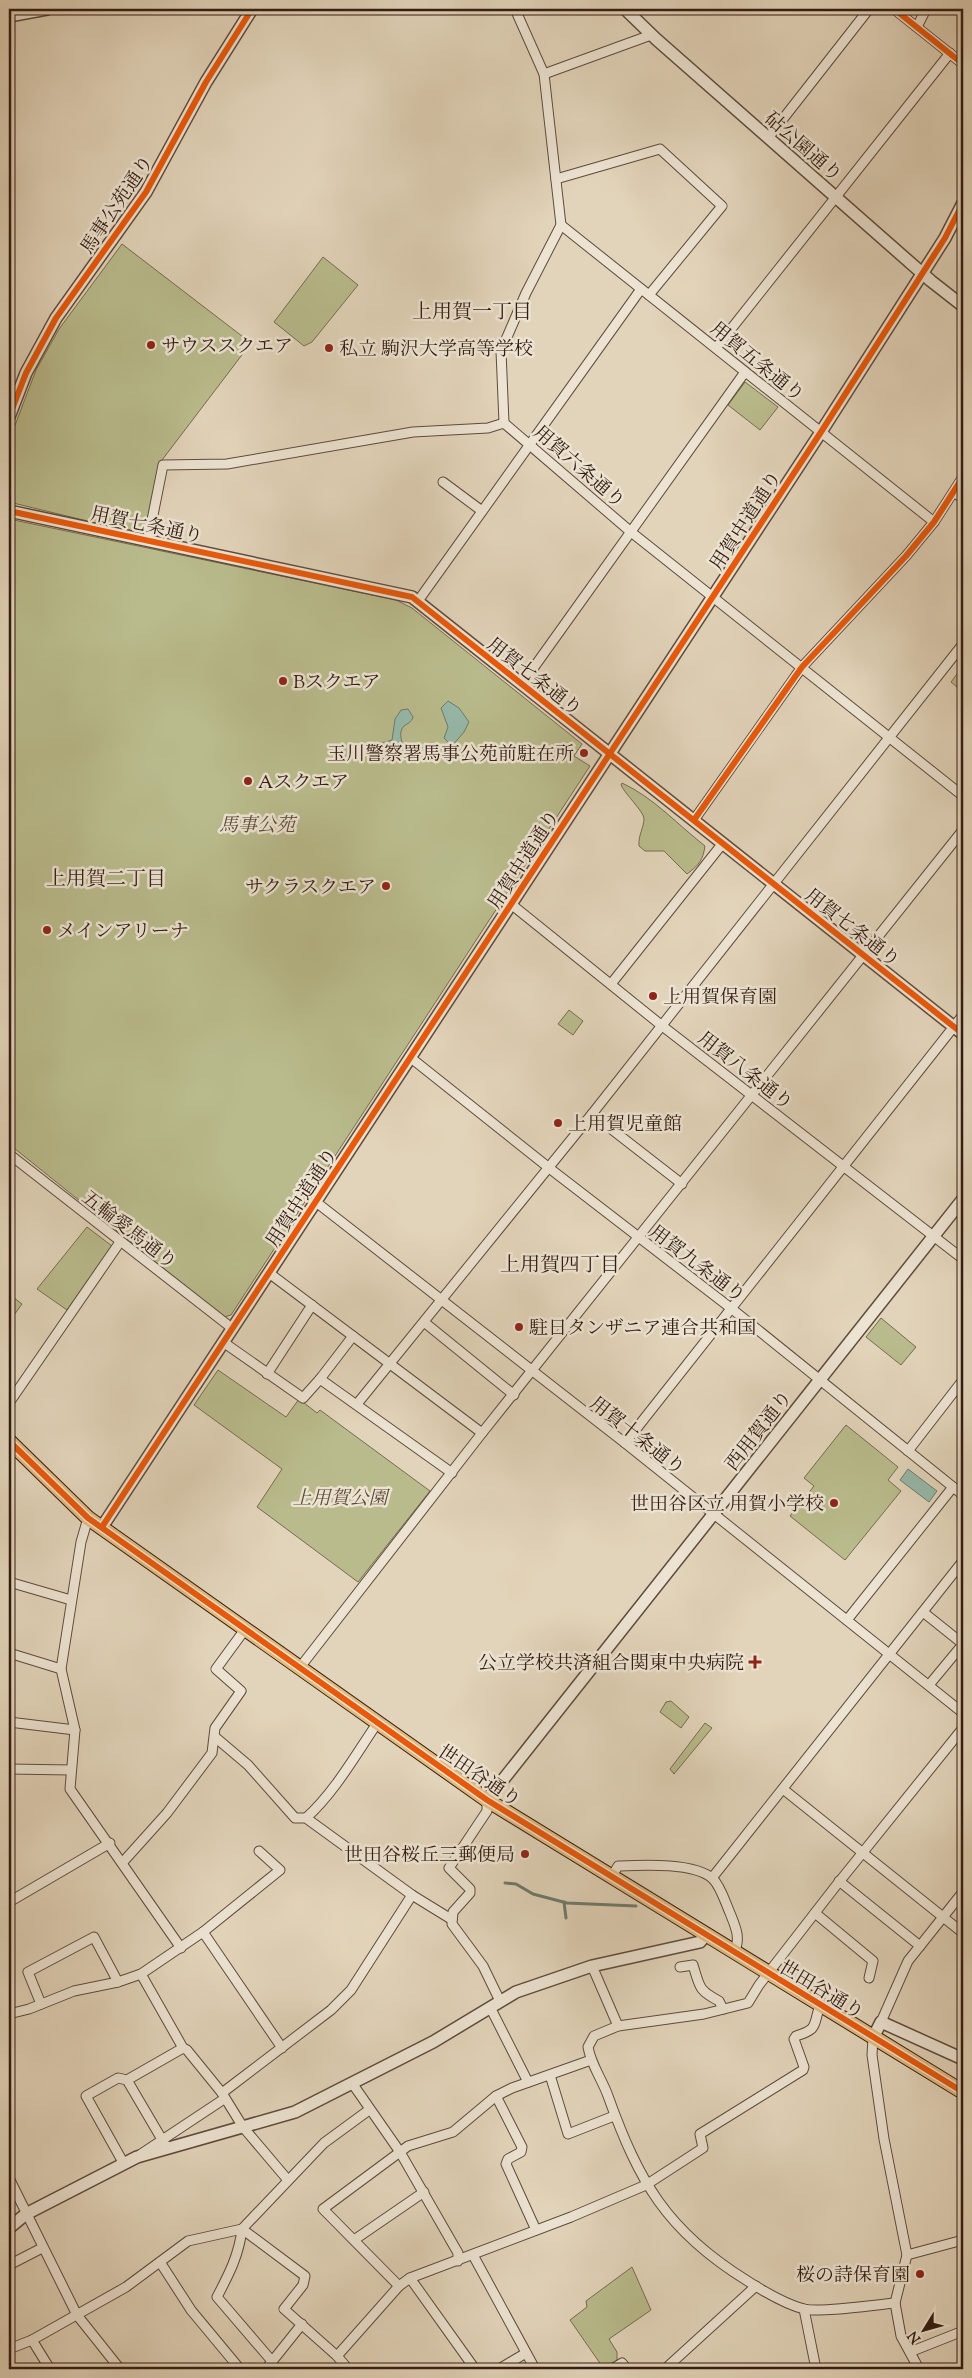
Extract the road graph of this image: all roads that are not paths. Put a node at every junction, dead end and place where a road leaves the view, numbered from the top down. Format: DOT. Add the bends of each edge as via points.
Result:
graph roads {
  1 [pos="47,9"];
  2 [pos="252,9"];
  3 [pos="514,9"];
  4 [pos="625,9"];
  5 [pos="869,9"];
  6 [pos="894,9"];
  7 [pos="926,9"];
  8 [pos="9,16"];
  9 [pos="917,27"];
  10 [pos="651,35"];
  11 [pos="950,54"];
  12 [pos="963,64"];
  13 [pos="544,74"];
  14 [pos="768,138"];
  15 [pos="556,179"];
  16 [pos="835,197"];
  17 [pos="963,202"];
  18 [pos="561,225"];
  19 [pos="922,273"];
  20 [pos="641,289"];
  21 [pos="649,296"];
  22 [pos="963,306"];
  23 [pos="716,348"];
  24 [pos="745,372"];
  25 [pos="9,417"];
  26 [pos="504,423"];
  27 [pos="821,432"];
  28 [pos="530,445"];
  29 [pos="963,477"];
  30 [pos="443,482"];
  31 [pos="954,492"];
  32 [pos="963,498"];
  33 [pos="9,511"];
  34 [pos="482,511"];
  35 [pos="934,522"];
  36 [pos="631,532"];
  37 [pos="148,540"];
  38 [pos="714,596"];
  39 [pos="418,601"];
  40 [pos="963,644"];
  41 [pos="802,667"];
  42 [pos="522,684"];
  43 [pos="890,737"];
  44 [pos="610,753"];
  45 [pos="963,796"];
  46 [pos="694,820"];
  47 [pos="963,830"];
  48 [pos="723,843"];
  49 [pos="773,883"];
  50 [pos="511,904"];
  51 [pos="864,955"];
  52 [pos="611,984"];
  53 [pos="963,1015"];
  54 [pos="661,1025"];
  55 [pos="959,1030"];
  56 [pos="411,1058"];
  57 [pos="753,1095"];
  58 [pos="592,1114"];
  59 [pos="9,1154"];
  60 [pos="844,1167"];
  61 [pos="548,1168"];
  62 [pos="682,1184"];
  63 [pos="963,1199"];
  64 [pos="316,1202"];
  65 [pos="934,1236"];
  66 [pos="639,1238"];
  67 [pos="120,1242"];
  68 [pos="963,1259"];
  69 [pos="269,1273"];
  70 [pos="443,1300"];
  71 [pos="312,1305"];
  72 [pos="732,1309"];
  73 [pos="424,1322"];
  74 [pos="232,1329"];
  75 [pos="353,1336"];
  76 [pos="223,1342"];
  77 [pos="390,1363"];
  78 [pos="532,1373"];
  79 [pos="267,1374"];
  80 [pos="320,1379"];
  81 [pos="963,1380"];
  82 [pos="819,1381"];
  83 [pos="514,1395"];
  84 [pos="9,1403"];
  85 [pos="357,1404"];
  86 [pos="482,1433"];
  87 [pos="9,1440"];
  88 [pos="625,1443"];
  89 [pos="908,1451"];
  90 [pos="452,1473"];
  91 [pos="953,1488"];
  92 [pos="963,1495"];
  93 [pos="713,1515"];
  94 [pos="88,1518"];
  95 [pos="102,1527"];
  96 [pos="963,1561"];
  97 [pos="9,1582"];
  98 [pos="71,1600"];
  99 [pos="923,1612"];
  100 [pos="847,1620"];
  101 [pos="246,1628"];
  102 [pos="963,1644"];
  103 [pos="9,1653"];
  104 [pos="890,1654"];
  105 [pos="301,1666"];
  106 [pos="61,1670"];
  107 [pos="929,1685"];
  108 [pos="963,1712"];
  109 [pos="9,1722"];
  110 [pos="378,1722"];
  111 [pos="963,1728"];
  112 [pos="75,1730"];
  113 [pos="215,1737"];
  114 [pos="9,1769"];
  115 [pos="71,1770"];
  116 [pos="783,1789"];
  117 [pos="487,1800"];
  118 [pos="306,1818"];
  119 [pos="110,1843"];
  120 [pos="259,1851"];
  121 [pos="862,1852"];
  122 [pos="123,1862"];
  123 [pos="612,1876"];
  124 [pos="712,1878"];
  125 [pos="839,1881"];
  126 [pos="963,1892"];
  127 [pos="412,1894"];
  128 [pos="9,1902"];
  129 [pos="815,1913"];
  130 [pos="944,1917"];
  131 [pos="452,1919"];
  132 [pos="203,1932"];
  133 [pos="963,1933"];
  134 [pos="706,1934"];
  135 [pos="920,1946"];
  136 [pos="181,1948"];
  137 [pos="734,1953"];
  138 [pos="592,1966"];
  139 [pos="680,1967"];
  140 [pos="141,1974"];
  141 [pos="768,1974"];
  142 [pos="869,1978"];
  143 [pos="118,1982"];
  144 [pos="41,2004"];
  145 [pos="495,2004"];
  146 [pos="820,2005"];
  147 [pos="723,2010"];
  148 [pos="9,2014"];
  149 [pos="881,2022"];
  150 [pos="618,2026"];
  151 [pos="873,2038"];
  152 [pos="183,2048"];
  153 [pos="282,2048"];
  154 [pos="963,2059"];
  155 [pos="591,2060"];
  156 [pos="550,2075"];
  157 [pos="127,2080"];
  158 [pos="528,2082"];
  159 [pos="352,2083"];
  160 [pos="963,2092"];
  161 [pos="223,2096"];
  162 [pos="496,2096"];
  163 [pos="963,2104"];
  164 [pos="369,2110"];
  165 [pos="614,2116"];
  166 [pos="242,2127"];
  167 [pos="165,2144"];
  168 [pos="400,2152"];
  169 [pos="124,2164"];
  170 [pos="9,2178"];
  171 [pos="287,2179"];
  172 [pos="646,2185"];
  173 [pos="424,2192"];
  174 [pos="26,2214"];
  175 [pos="9,2228"];
  176 [pos="242,2229"];
  177 [pos="536,2230"];
  178 [pos="354,2240"];
  179 [pos="963,2240"];
  180 [pos="42,2248"];
  181 [pos="907,2254"];
  182 [pos="473,2255"];
  183 [pos="458,2261"];
  184 [pos="160,2262"];
  185 [pos="9,2265"];
  186 [pos="410,2278"];
  187 [pos="399,2286"];
  188 [pos="756,2286"];
  189 [pos="895,2304"];
  190 [pos="804,2309"];
  191 [pos="77,2315"];
  192 [pos="302,2324"];
  193 [pos="963,2331"];
  194 [pos="32,2340"];
  195 [pos="9,2348"];
  196 [pos="910,2352"];
  197 [pos="526,2353"];
  198 [pos="337,2356"];
  199 [pos="271,2360"];
  200 [pos="50,2369"];
  201 [pos="120,2369"];
  202 [pos="240,2369"];
  203 [pos="266,2369"];
  204 [pos="348,2369"];
  205 [pos="475,2369"];
  206 [pos="499,2369"];
  207 [pos="535,2369"];
  208 [pos="612,2369"];
  209 [pos="626,2369"];
  210 [pos="665,2369"];
  211 [pos="816,2369"];
  212 [pos="919,2369"];
  1 -- 8 [label="street"];
  2 -- 25 [label="street, 馬事公苑通り" via="206,82 146,192 56,318 26,373"];
  3 -- 13 [label="street"];
  4 -- 10 [label="street, 砧公園通り"];
  5 -- 14 [label="street"];
  6 -- 9 [label="street"];
  7 -- 9 [label="street"];
  9 -- 11 [label="street"];
  10 -- 13 [label="street"];
  10 -- 14 [label="street, 砧公園通り"];
  11 -- 12 [label="street"];
  11 -- 16 [label="street"];
  13 -- 15 [label="street"];
  14 -- 16 [label="street, 砧公園通り"];
  15 -- 18 [label="street"];
  15 -- 21 [label="street" via="660,149 722,206"];
  16 -- 19 [label="street, 砧公園通り"];
  16 -- 23 [label="street"];
  17 -- 19 [label="street, 用賀中道通り" via="956,220"];
  18 -- 20 [label="street, 用賀五条通り"];
  18 -- 26 [label="street" via="526,293 502,351"];
  19 -- 22 [label="street, 砧公園通り"];
  19 -- 27 [label="street, 用賀中道通り"];
  20 -- 21 [label="street, 用賀五条通り"];
  20 -- 28 [label="street"];
  21 -- 23 [label="street, 用賀五条通り"];
  23 -- 24 [label="street, 用賀五条通り"];
  24 -- 27 [label="street, 用賀五条通り"];
  24 -- 36 [label="street"];
  26 -- 28 [label="street, 用賀六条通り"];
  26 -- 37 [label="street" via="488,428 414,432 227,464 163,465"];
  27 -- 35 [label="street, 用賀五条通り"];
  27 -- 38 [label="street, 用賀中道通り"];
  28 -- 34 [label="street"];
  28 -- 36 [label="street, 用賀六条通り"];
  29 -- 31 [label="street"];
  30 -- 34 [label="street"];
  31 -- 32 [label="street"];
  31 -- 35 [label="street"];
  33 -- 37 [label="street, 用賀七条通り"];
  34 -- 39 [label="street"];
  35 -- 41 [label="street"];
  36 -- 38 [label="street, 用賀六条通り"];
  36 -- 42 [label="street"];
  37 -- 39 [label="street, 用賀七条通り" via="403,594"];
  38 -- 41 [label="street, 用賀六条通り"];
  38 -- 44 [label="street, 用賀中道通り"];
  39 -- 42 [label="street, 用賀七条通り"];
  40 -- 43 [label="street"];
  41 -- 43 [label="street, 用賀六条通り"];
  41 -- 46 [label="street"];
  42 -- 44 [label="street, 用賀七条通り"];
  43 -- 45 [label="street, 用賀六条通り"];
  43 -- 49 [label="street"];
  44 -- 46 [label="street, 用賀七条通り"];
  44 -- 50 [label="street, 用賀中道通り"];
  46 -- 48 [label="street, 用賀七条通り"];
  47 -- 51 [label="street"];
  48 -- 49 [label="street, 用賀七条通り"];
  48 -- 52 [label="street"];
  49 -- 51 [label="street, 用賀七条通り"];
  49 -- 54 [label="street"];
  50 -- 52 [label="street, 用賀八条通り"];
  50 -- 56 [label="street, 用賀中道通り"];
  51 -- 55 [label="street, 用賀七条通り"];
  51 -- 57 [label="street"];
  52 -- 54 [label="street, 用賀八条通り"];
  53 -- 55 [label="street"];
  54 -- 57 [label="street, 用賀八条通り"];
  54 -- 58 [label="street"];
  55 -- 60 [label="street"];
  56 -- 61 [label="street, 用賀九条通り"];
  56 -- 64 [label="street, 用賀中道通り"];
  57 -- 60 [label="street, 用賀八条通り"];
  57 -- 62 [label="street"];
  58 -- 61 [label="street"];
  58 -- 62 [label="street"];
  59 -- 67 [label="street, 五輪愛馬通り"];
  60 -- 65 [label="street, 用賀八条通り"];
  60 -- 72 [label="street"];
  61 -- 66 [label="street, 用賀九条通り"];
  61 -- 70 [label="street"];
  62 -- 66 [label="street"];
  63 -- 65 [label="street, 西用賀通り"];
  64 -- 69 [label="street, 用賀中道通り"];
  64 -- 70 [label="street, 用賀十条通り"];
  65 -- 68 [label="street, 用賀八条通り"];
  65 -- 82 [label="street, 西用賀通り"];
  66 -- 72 [label="street, 用賀九条通り"];
  66 -- 78 [label="street"];
  67 -- 74 [label="street, 五輪愛馬通り"];
  67 -- 84 [label="street"];
  69 -- 71 [label="street"];
  69 -- 74 [label="street, 用賀中道通り"];
  70 -- 73 [label="street"];
  70 -- 78 [label="street, 用賀十条通り"];
  71 -- 75 [label="street"];
  71 -- 79 [label="street"];
  72 -- 82 [label="street, 用賀九条通り"];
  72 -- 88 [label="street"];
  73 -- 77 [label="street"];
  73 -- 83 [label="street"];
  74 -- 76 [label="street, 用賀中道通り"];
  75 -- 77 [label="street"];
  75 -- 80 [label="street"];
  76 -- 79 [label="street"];
  76 -- 95 [label="street, 用賀中道通り"];
  77 -- 85 [label="street"];
  77 -- 86 [label="street"];
  78 -- 83 [label="street"];
  78 -- 88 [label="street, 用賀十条通り"];
  79 -- 80 [label="street" via="303,1398"];
  80 -- 85 [label="street"];
  81 -- 89 [label="street"];
  82 -- 89 [label="street, 用賀九条通り"];
  82 -- 93 [label="street, 西用賀通り"];
  83 -- 86 [label="street"];
  85 -- 90 [label="street"];
  86 -- 90 [label="street"];
  87 -- 94 [label="main road, 世田谷通り"];
  88 -- 93 [label="street, 用賀十条通り"];
  89 -- 91 [label="street, 用賀九条通り"];
  90 -- 105 [label="street"];
  91 -- 92 [label="street, 用賀九条通り"];
  91 -- 100 [label="street"];
  93 -- 100 [label="street, 用賀十条通り"];
  93 -- 117 [label="street, 西用賀通り"];
  94 -- 95 [label="main road, 世田谷通り"];
  94 -- 98 [label="street" via="80,1542"];
  95 -- 101 [label="main road, 世田谷通り"];
  96 -- 99 [label="street"];
  97 -- 98 [label="street"];
  98 -- 106 [label="street"];
  99 -- 102 [label="street"];
  99 -- 104 [label="street"];
  100 -- 104 [label="street, 用賀十条通り"];
  101 -- 105 [label="main road, 世田谷通り"];
  101 -- 113 [label="street" via="216,1669 241,1691 215,1728"];
  102 -- 107 [label="street"];
  103 -- 106 [label="street"];
  104 -- 107 [label="street, 用賀十条通り"];
  104 -- 116 [label="street"];
  105 -- 110 [label="main road, 世田谷通り"];
  106 -- 112 [label="street"];
  107 -- 108 [label="street, 用賀十条通り"];
  109 -- 112 [label="street"];
  110 -- 117 [label="main road, 世田谷通り"];
  110 -- 118 [label="street" via="316,1809"];
  111 -- 121 [label="street"];
  112 -- 115 [label="street"];
  113 -- 118 [label="street" via="248,1765 295,1818"];
  113 -- 122 [label="street" via="212,1753 168,1813"];
  114 -- 115 [label="street"];
  115 -- 119 [label="street" via="70,1789"];
  116 -- 121 [label="street"];
  116 -- 124 [label="street"];
  117 -- 123 [label="main road, 世田谷通り"];
  117 -- 131 [label="street" via="487,1811 449,1868 470,1889 453,1912"];
  118 -- 127 [label="street"];
  119 -- 122 [label="street"];
  119 -- 128 [label="street"];
  120 -- 132 [label="street" via="280,1870"];
  121 -- 125 [label="street"];
  121 -- 130 [label="street"];
  122 -- 136 [label="street"];
  123 -- 124 [label="street" via="618,1866 639,1865 676,1867 702,1872"];
  123 -- 134 [label="main road, 世田谷通り"];
  124 -- 137 [label="street" via="738,1934"];
  125 -- 129 [label="street"];
  125 -- 135 [label="street"];
  126 -- 130 [label="street"];
  127 -- 131 [label="street"];
  127 -- 153 [label="street" via="351,1990"];
  129 -- 141 [label="street"];
  129 -- 142 [label="street" via="873,1961"];
  130 -- 133 [label="street"];
  130 -- 135 [label="street"];
  131 -- 145 [label="street" via="452,1924 483,1966"];
  132 -- 136 [label="street"];
  132 -- 153 [label="street"];
  134 -- 137 [label="main road, 世田谷通り"];
  134 -- 138 [label="street" via="700,1942"];
  135 -- 149 [label="street" via="908,1961"];
  136 -- 140 [label="street"];
  137 -- 141 [label="main road, 世田谷通り"];
  138 -- 145 [label="street" via="516,1992"];
  138 -- 150 [label="street"];
  139 -- 147 [label="street" via="693,1965 703,1993 719,2001"];
  140 -- 143 [label="street"];
  140 -- 152 [label="street"];
  141 -- 146 [label="main road, 世田谷通り"];
  141 -- 147 [label="street" via="748,2003"];
  143 -- 144 [label="street" via="74,1991"];
  143 -- 144 [label="street" via="94,1937 28,1972"];
  144 -- 148 [label="street"];
  145 -- 158 [label="street"];
  145 -- 159 [label="street" via="433,2042"];
  146 -- 151 [label="main road, 世田谷通り"];
  146 -- 172 [label="street" via="811,2031 794,2039 803,2070 700,2134 703,2148"];
  147 -- 150 [label="street"];
  149 -- 151 [label="street"];
  149 -- 154 [label="street"];
  150 -- 155 [label="street" via="594,2036 588,2047"];
  151 -- 160 [label="main road, 世田谷通り"];
  151 -- 181 [label="street" via="872,2055 884,2139"];
  152 -- 157 [label="street"];
  152 -- 161 [label="street"];
  153 -- 161 [label="street"];
  155 -- 156 [label="street"];
  155 -- 165 [label="street"];
  156 -- 158 [label="street"];
  156 -- 165 [label="street" via="568,2134"];
  157 -- 167 [label="street"];
  157 -- 169 [label="street" via="118,2078 86,2096"];
  158 -- 162 [label="street"];
  159 -- 164 [label="street"];
  159 -- 166 [label="street" via="295,2112"];
  160 -- 163 [label="street"];
  161 -- 166 [label="street"];
  161 -- 167 [label="street"];
  162 -- 168 [label="street" via="453,2132 408,2146"];
  162 -- 177 [label="street" via="522,2147 522,2152 508,2159 506,2164"];
  164 -- 168 [label="street"];
  164 -- 171 [label="street" via="324,2143"];
  165 -- 172 [label="street"];
  166 -- 167 [label="street"];
  166 -- 171 [label="street"];
  167 -- 169 [label="street"];
  168 -- 173 [label="street"];
  168 -- 178 [label="street" via="323,2209"];
  169 -- 174 [label="street"];
  170 -- 174 [label="street"];
  171 -- 176 [label="street"];
  172 -- 177 [label="street"];
  172 -- 188 [label="street" via="666,2214 713,2259"];
  173 -- 178 [label="street"];
  173 -- 183 [label="street" via="458,2253"];
  174 -- 175 [label="street"];
  174 -- 180 [label="street"];
  176 -- 184 [label="street" via="188,2240"];
  176 -- 192 [label="street" via="305,2276 303,2285 284,2309"];
  176 -- 199 [label="street" via="233,2268 217,2297"];
  177 -- 182 [label="street"];
  178 -- 187 [label="street"];
  179 -- 181 [label="street"];
  180 -- 185 [label="street"];
  180 -- 191 [label="street"];
  181 -- 189 [label="street"];
  182 -- 183 [label="street"];
  182 -- 197 [label="street"];
  183 -- 186 [label="street"];
  184 -- 191 [label="street" via="126,2287"];
  184 -- 202 [label="street" via="191,2310"];
  186 -- 187 [label="street"];
  186 -- 205 [label="street"];
  187 -- 198 [label="street"];
  188 -- 190 [label="street"];
  188 -- 210 [label="street"];
  189 -- 190 [label="street"];
  189 -- 196 [label="street" via="901,2336"];
  190 -- 211 [label="street"];
  191 -- 194 [label="street"];
  191 -- 201 [label="street"];
  192 -- 198 [label="street"];
  192 -- 199 [label="street"];
  193 -- 196 [label="street"];
  194 -- 195 [label="street"];
  194 -- 200 [label="street"];
  196 -- 212 [label="street"];
  197 -- 206 [label="street"];
  197 -- 207 [label="street"];
  198 -- 204 [label="street"];
  199 -- 203 [label="street"];
  208 -- 209 [label="street" via="622,2363"];
}
